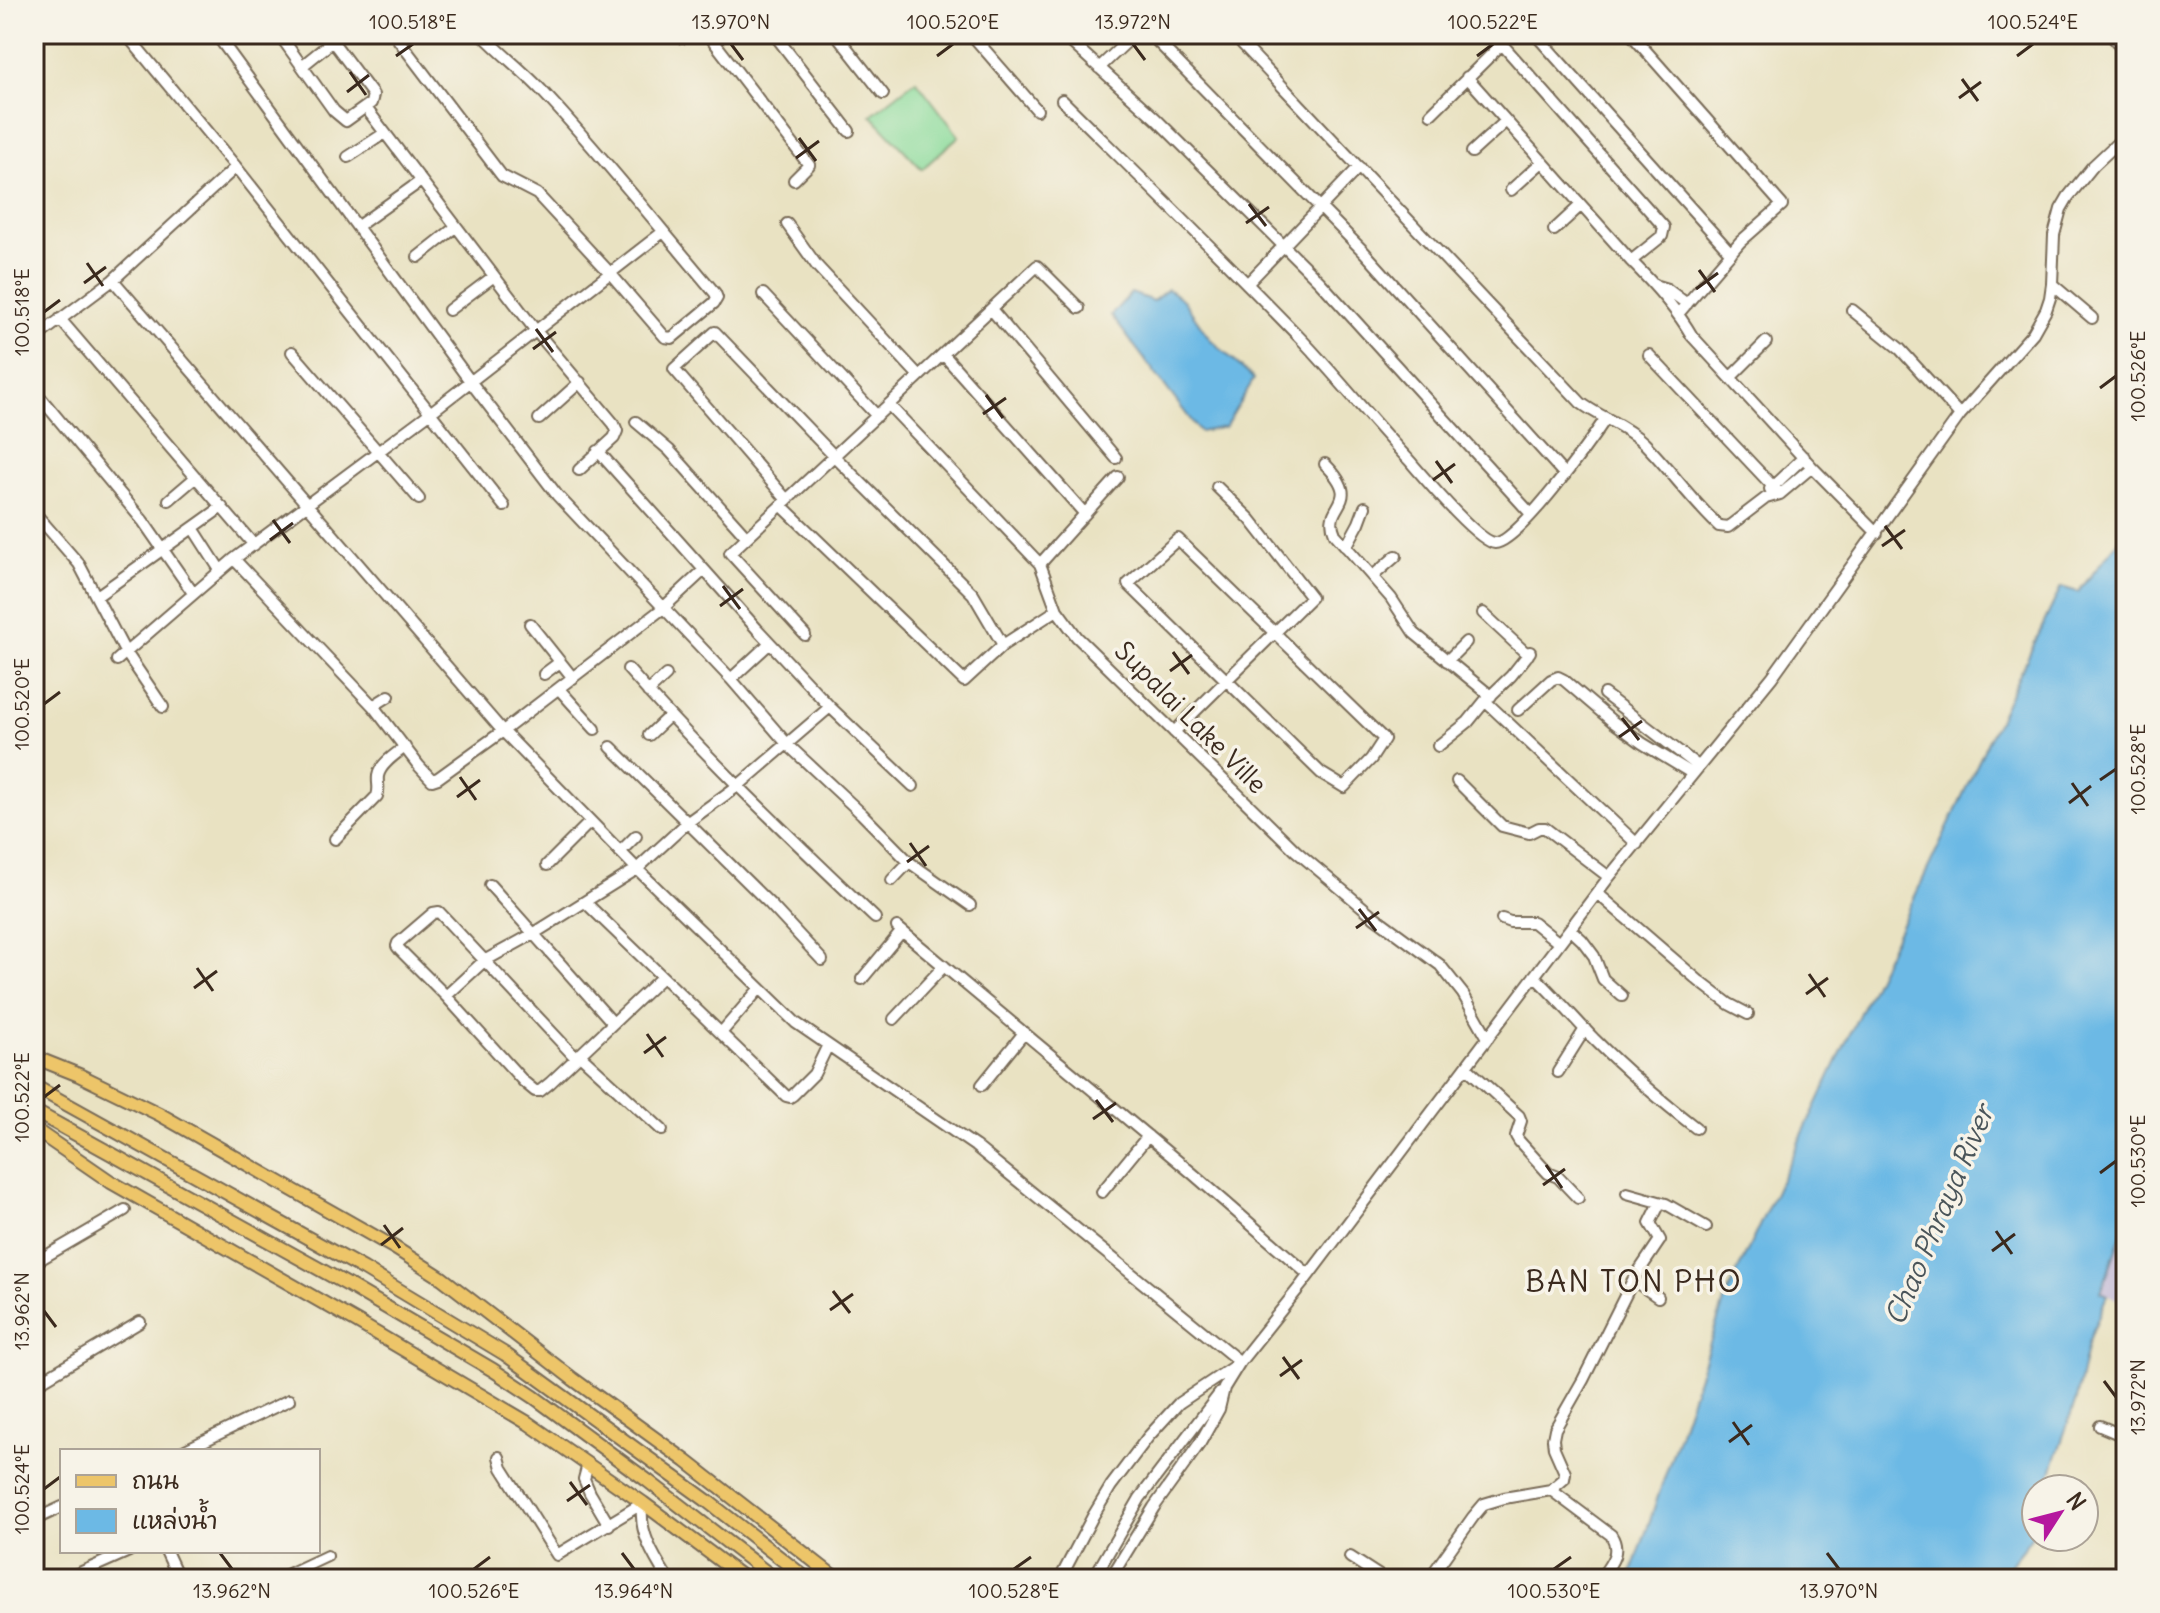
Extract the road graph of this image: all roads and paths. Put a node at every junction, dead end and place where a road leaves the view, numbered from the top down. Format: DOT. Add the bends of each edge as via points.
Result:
graph roads {
  1 [pos="126,34"];
  2 [pos="216,34"];
  3 [pos="279,34"];
  4 [pos="394,34"];
  5 [pos="482,34"];
  6 [pos="708,34"];
  7 [pos="774,34"];
  8 [pos="836,34"];
  9 [pos="971,34"];
  10 [pos="1062,34"];
  11 [pos="1135,34"];
  12 [pos="1150,34"];
  13 [pos="1233,34"];
  14 [pos="1493,34"];
  15 [pos="1535,34"];
  16 [pos="1631,34"];
  17 [pos="2111,34"];
  18 [pos="330,38"];
  19 [pos="1502,44"];
  20 [pos="2126,55"];
  21 [pos="302,66"];
  22 [pos="1099,68"];
  23 [pos="1467,77"];
  24 [pos="883,94"];
  25 [pos="1062,100"];
  26 [pos="366,108"];
  27 [pos="1037,110"];
  28 [pos="1431,114"];
  29 [pos="1506,121"];
  30 [pos="849,131"];
  31 [pos="385,133"];
  32 [pos="2126,135"];
  33 [pos="1472,152"];
  34 [pos="348,157"];
  35 [pos="1542,162"];
  36 [pos="236,167"];
  37 [pos="1359,167"];
  38 [pos="794,180"];
  39 [pos="421,181"];
  40 [pos="1511,190"];
  41 [pos="1580,206"];
  42 [pos="1320,208"];
  43 [pos="787,224"];
  44 [pos="358,226"];
  45 [pos="456,227"];
  46 [pos="1554,230"];
  47 [pos="663,232"];
  48 [pos="1283,245"];
  49 [pos="1731,253"];
  50 [pos="418,257"];
  51 [pos="1631,261"];
  52 [pos="610,273"];
  53 [pos="494,276"];
  54 [pos="113,280"];
  55 [pos="1247,284"];
  56 [pos="2052,284"];
  57 [pos="1655,285"];
  58 [pos="763,294"];
  59 [pos="1687,304"];
  60 [pos="1079,308"];
  61 [pos="991,309"];
  62 [pos="449,310"];
  63 [pos="1852,310"];
  64 [pos="1678,314"];
  65 [pos="2092,318"];
  66 [pos="60,319"];
  67 [pos="536,331"];
  68 [pos="34,339"];
  69 [pos="1766,342"];
  70 [pos="292,352"];
  71 [pos="943,354"];
  72 [pos="1649,355"];
  73 [pos="919,376"];
  74 [pos="1731,377"];
  75 [pos="470,381"];
  76 [pos="580,382"];
  77 [pos="34,390"];
  78 [pos="889,405"];
  79 [pos="430,413"];
  80 [pos="1960,415"];
  81 [pos="877,416"];
  82 [pos="1606,418"];
  83 [pos="539,419"];
  84 [pos="636,422"];
  85 [pos="378,451"];
  86 [pos="598,451"];
  87 [pos="834,456"];
  88 [pos="1804,457"];
  89 [pos="1116,458"];
  90 [pos="1325,464"];
  91 [pos="1812,467"];
  92 [pos="579,470"];
  93 [pos="1565,475"];
  94 [pos="196,477"];
  95 [pos="1118,477"];
  96 [pos="1217,487"];
  97 [pos="1776,490"];
  98 [pos="419,499"];
  99 [pos="169,500"];
  100 [pos="784,502"];
  101 [pos="308,503"];
  102 [pos="504,506"];
  103 [pos="222,507"];
  104 [pos="1365,507"];
  105 [pos="34,512"];
  106 [pos="1085,514"];
  107 [pos="1531,514"];
  108 [pos="193,528"];
  109 [pos="1877,533"];
  110 [pos="747,537"];
  111 [pos="254,545"];
  112 [pos="1346,547"];
  113 [pos="163,550"];
  114 [pos="1396,556"];
  115 [pos="234,559"];
  116 [pos="1040,564"];
  117 [pos="220,570"];
  118 [pos="704,570"];
  119 [pos="1373,576"];
  120 [pos="193,593"];
  121 [pos="97,596"];
  122 [pos="662,609"];
  123 [pos="1057,610"];
  124 [pos="1483,613"];
  125 [pos="530,624"];
  126 [pos="1274,634"];
  127 [pos="805,635"];
  128 [pos="1466,642"];
  129 [pos="770,643"];
  130 [pos="1003,645"];
  131 [pos="122,656"];
  132 [pos="1447,661"];
  133 [pos="560,662"];
  134 [pos="628,669"];
  135 [pos="544,674"];
  136 [pos="666,675"];
  137 [pos="573,678"];
  138 [pos="731,679"];
  139 [pos="1227,680"];
  140 [pos="559,689"];
  141 [pos="648,692"];
  142 [pos="1604,694"];
  143 [pos="389,696"];
  144 [pos="1488,698"];
  145 [pos="373,706"];
  146 [pos="163,707"];
  147 [pos="830,707"];
  148 [pos="1518,710"];
  149 [pos="669,716"];
  150 [pos="595,729"];
  151 [pos="503,731"];
  152 [pos="1174,732"];
  153 [pos="649,735"];
  154 [pos="788,745"];
  155 [pos="1438,746"];
  156 [pos="405,747"];
  157 [pos="611,747"];
  158 [pos="1696,770"];
  159 [pos="1457,781"];
  160 [pos="739,785"];
  161 [pos="913,786"];
  162 [pos="590,822"];
  163 [pos="688,822"];
  164 [pos="636,836"];
  165 [pos="335,839"];
  166 [pos="1637,844"];
  167 [pos="620,852"];
  168 [pos="909,862"];
  169 [pos="547,865"];
  170 [pos="637,869"];
  171 [pos="1609,877"];
  172 [pos="892,880"];
  173 [pos="490,885"];
  174 [pos="1597,893"];
  175 [pos="585,902"];
  176 [pos="970,905"];
  177 [pos="875,918"];
  178 [pos="1502,919"];
  179 [pos="1570,929"];
  180 [pos="533,934"];
  181 [pos="1559,943"];
  182 [pos="822,960"];
  183 [pos="484,961"];
  184 [pos="944,966"];
  185 [pos="1534,976"];
  186 [pos="662,977"];
  187 [pos="862,979"];
  188 [pos="760,988"];
  189 [pos="446,996"];
  190 [pos="1622,996"];
  191 [pos="1748,1014"];
  192 [pos="894,1019"];
  193 [pos="613,1023"];
  194 [pos="1585,1029"];
  195 [pos="721,1033"];
  196 [pos="1024,1033"];
  197 [pos="1488,1038"];
  198 [pos="828,1045"];
  199 [pos="577,1056"];
  200 [pos="34,1057"];
  201 [pos="1466,1067"];
  202 [pos="1558,1072"];
  203 [pos="982,1085"];
  204 [pos="34,1086"];
  205 [pos="34,1111"];
  206 [pos="1696,1128"];
  207 [pos="34,1129"];
  208 [pos="662,1130"];
  209 [pos="1148,1136"];
  210 [pos="1102,1192"];
  211 [pos="1627,1193"];
  212 [pos="1578,1198"];
  213 [pos="1660,1203"];
  214 [pos="125,1210"];
  215 [pos="1706,1227"];
  216 [pos="34,1263"];
  217 [pos="1309,1275"];
  218 [pos="1633,1280"];
  219 [pos="1658,1297"];
  220 [pos="140,1322"];
  221 [pos="1240,1362"];
  222 [pos="34,1385"];
  223 [pos="1224,1388"];
  224 [pos="289,1400"];
  225 [pos="2100,1426"];
  226 [pos="2126,1437"];
  227 [pos="187,1449"];
  228 [pos="499,1457"];
  229 [pos="652,1461"];
  230 [pos="686,1461"];
  231 [pos="588,1464"];
  232 [pos="1551,1490"];
  233 [pos="643,1503"];
  234 [pos="682,1507"];
  235 [pos="60,1508"];
  236 [pos="34,1520"];
  237 [pos="609,1525"];
  238 [pos="709,1551"];
  239 [pos="124,1553"];
  240 [pos="167,1553"];
  241 [pos="327,1556"];
  242 [pos="1350,1557"];
  243 [pos="66,1579"];
  244 [pos="179,1579"];
  245 [pos="278,1579"];
  246 [pos="668,1579"];
  247 [pos="745,1579"];
  248 [pos="775,1579"];
  249 [pos="807,1579"];
  250 [pos="837,1579"];
  251 [pos="1060,1579"];
  252 [pos="1093,1579"];
  253 [pos="1110,1579"];
  254 [pos="1384,1579"];
  255 [pos="1429,1579"];
  256 [pos="1600,1579"];
  1 -- 36 [label="street"];
  2 -- 44 [label="street"];
  3 -- 21 [label="street"];
  4 -- 52 [label="street" via="502,176 537,194"];
  5 -- 47 [label="street" via="577,128"];
  6 -- 38 [label="street" via="809,165"];
  7 -- 30 [label="street"];
  8 -- 24 [label="street"];
  9 -- 27 [label="street"];
  10 -- 22 [label="street"];
  11 -- 22 [label="street"];
  12 -- 42 [label="street"];
  13 -- 37 [label="street"];
  14 -- 19 [label="street"];
  15 -- 49 [label="street"];
  16 -- 49 [label="street" via="1782,205"];
  17 -- 20 [label="street"];
  18 -- 21 [label="street"];
  18 -- 26 [label="street" via="373,95"];
  19 -- 23 [label="street"];
  19 -- 51 [label="street" via="1662,223 1662,236"];
  21 -- 26 [label="street" via="342,119"];
  22 -- 48 [label="street"];
  23 -- 28 [label="street"];
  23 -- 29 [label="street"];
  25 -- 55 [label="street"];
  26 -- 31 [label="street"];
  29 -- 33 [label="street"];
  29 -- 35 [label="street"];
  31 -- 34 [label="street"];
  31 -- 39 [label="street"];
  32 -- 56 [label="street" via="2093,166 2061,209"];
  35 -- 40 [label="street"];
  35 -- 41 [label="street"];
  36 -- 54 [label="street"];
  36 -- 79 [label="street"];
  37 -- 42 [label="street"];
  37 -- 82 [label="street" via="1581,403"];
  39 -- 44 [label="street"];
  39 -- 45 [label="street"];
  41 -- 46 [label="street"];
  41 -- 51 [label="street"];
  42 -- 48 [label="street"];
  42 -- 93 [label="street"];
  43 -- 73 [label="street" via="817,266"];
  44 -- 75 [label="street"];
  45 -- 50 [label="street"];
  45 -- 53 [label="street"];
  47 -- 52 [label="street"];
  47 -- 52 [label="street" via="717,298 672,338 665,337"];
  48 -- 55 [label="street"];
  48 -- 107 [label="street"];
  49 -- 59 [label="street"];
  51 -- 57 [label="street"];
  52 -- 67 [label="street"];
  53 -- 62 [label="street"];
  53 -- 67 [label="street"];
  54 -- 66 [label="street"];
  54 -- 101 [label="street"];
  55 -- 107 [label="street" via="1483,538 1491,543 1506,540"];
  56 -- 65 [label="street"];
  56 -- 80 [label="street" via="2033,333"];
  57 -- 59 [label="street"];
  57 -- 64 [label="street"];
  58 -- 81 [label="street"];
  59 -- 64 [label="street"];
  60 -- 61 [label="street" via="1037,266"];
  61 -- 71 [label="street"];
  61 -- 89 [label="street"];
  63 -- 80 [label="street" via="1900,349"];
  64 -- 74 [label="street"];
  66 -- 68 [label="street"];
  66 -- 94 [label="street"];
  67 -- 75 [label="street"];
  67 -- 76 [label="street"];
  69 -- 74 [label="street"];
  70 -- 85 [label="street"];
  71 -- 73 [label="street"];
  71 -- 106 [label="street"];
  72 -- 97 [label="street"];
  73 -- 78 [label="street"];
  74 -- 88 [label="street"];
  75 -- 79 [label="street"];
  75 -- 122 [label="street" via="557,495"];
  76 -- 83 [label="street"];
  76 -- 86 [label="street" via="617,431"];
  77 -- 113 [label="street"];
  78 -- 81 [label="street"];
  78 -- 116 [label="street, Supalai Lake Ville"];
  79 -- 85 [label="street"];
  79 -- 102 [label="street"];
  80 -- 109 [label="street"];
  81 -- 87 [label="street"];
  82 -- 93 [label="street"];
  82 -- 97 [label="street" via="1644,443 1719,526 1728,527"];
  84 -- 110 [label="street" via="669,450"];
  85 -- 98 [label="street"];
  85 -- 101 [label="street"];
  86 -- 92 [label="street"];
  86 -- 118 [label="street"];
  87 -- 100 [label="street"];
  87 -- 100 [label="street" via="715,332 674,369"];
  87 -- 130 [label="street" via="973,594"];
  88 -- 91 [label="street"];
  88 -- 97 [label="street"];
  90 -- 112 [label="street" via="1344,488 1332,528"];
  91 -- 97 [label="street"];
  91 -- 109 [label="street"];
  93 -- 107 [label="street"];
  94 -- 99 [label="street"];
  94 -- 103 [label="street"];
  95 -- 106 [label="street"];
  96 -- 126 [label="street" via="1250,519 1311,597"];
  100 -- 110 [label="street"];
  100 -- 130 [label="street" via="964,681"];
  101 -- 111 [label="street"];
  101 -- 151 [label="street"];
  103 -- 108 [label="street"];
  103 -- 111 [label="street"];
  104 -- 112 [label="street"];
  105 -- 121 [label="street" via="79,564"];
  106 -- 116 [label="street"];
  108 -- 113 [label="street"];
  108 -- 117 [label="street"];
  109 -- 158 [label="street"];
  110 -- 127 [label="street" via="730,553"];
  111 -- 115 [label="street"];
  112 -- 119 [label="street"];
  113 -- 120 [label="street"];
  113 -- 121 [label="street"];
  114 -- 119 [label="street"];
  115 -- 117 [label="street"];
  115 -- 145 [label="street"];
  116 -- 123 [label="street, Supalai Lake Ville"];
  117 -- 120 [label="street"];
  118 -- 122 [label="street"];
  118 -- 129 [label="street"];
  119 -- 132 [label="street" via="1414,633"];
  120 -- 131 [label="street"];
  121 -- 131 [label="street"];
  122 -- 137 [label="street"];
  122 -- 138 [label="street"];
  123 -- 130 [label="street"];
  123 -- 152 [label="street, Supalai Lake Ville" via="1077,637"];
  124 -- 144 [label="street" via="1529,654"];
  125 -- 133 [label="street"];
  126 -- 139 [label="street"];
  126 -- 139 [label="street" via="1178,539 1128,584"];
  126 -- 139 [label="street" via="1384,739 1344,787 1321,773"];
  128 -- 132 [label="street"];
  129 -- 138 [label="street"];
  129 -- 147 [label="street"];
  131 -- 146 [label="street"];
  132 -- 144 [label="street"];
  133 -- 135 [label="street"];
  133 -- 137 [label="street"];
  134 -- 141 [label="street"];
  136 -- 141 [label="street"];
  137 -- 140 [label="street"];
  138 -- 154 [label="street"];
  139 -- 152 [label="street"];
  140 -- 150 [label="street"];
  140 -- 151 [label="street"];
  141 -- 149 [label="street"];
  142 -- 158 [label="street"];
  143 -- 145 [label="street"];
  144 -- 155 [label="street"];
  144 -- 166 [label="street"];
  145 -- 156 [label="street"];
  147 -- 154 [label="street"];
  147 -- 161 [label="street"];
  148 -- 158 [label="street" via="1558,677 1622,729"];
  149 -- 153 [label="street"];
  149 -- 160 [label="street"];
  151 -- 156 [label="street" via="432,780"];
  151 -- 162 [label="street"];
  152 -- 197 [label="street, Supalai Lake Ville" via="1296,851 1440,965"];
  154 -- 160 [label="street"];
  154 -- 168 [label="street"];
  156 -- 165 [label="street" via="382,767 377,796"];
  157 -- 163 [label="street"];
  158 -- 166 [label="street"];
  159 -- 171 [label="street" via="1502,826 1529,833 1545,828"];
  160 -- 163 [label="street"];
  160 -- 177 [label="street"];
  162 -- 167 [label="street"];
  162 -- 169 [label="street"];
  163 -- 170 [label="street"];
  163 -- 182 [label="street"];
  164 -- 167 [label="street"];
  166 -- 171 [label="street"];
  167 -- 170 [label="street"];
  168 -- 172 [label="street"];
  168 -- 176 [label="street"];
  170 -- 175 [label="street"];
  170 -- 188 [label="street"];
  171 -- 174 [label="street"];
  173 -- 180 [label="street"];
  174 -- 179 [label="street"];
  174 -- 191 [label="street" via="1699,981"];
  175 -- 180 [label="street"];
  175 -- 186 [label="street"];
  178 -- 181 [label="street" via="1533,922"];
  179 -- 181 [label="street"];
  179 -- 190 [label="street" via="1594,956 1603,979"];
  180 -- 183 [label="street"];
  180 -- 193 [label="street"];
  181 -- 185 [label="street"];
  183 -- 189 [label="street"];
  183 -- 189 [label="street" via="439,912 398,943"];
  183 -- 199 [label="street"];
  184 -- 187 [label="street" via="899,929"];
  184 -- 192 [label="street"];
  184 -- 196 [label="street"];
  185 -- 194 [label="street"];
  185 -- 197 [label="street"];
  186 -- 193 [label="street"];
  186 -- 195 [label="street"];
  188 -- 195 [label="street"];
  188 -- 198 [label="street"];
  189 -- 199 [label="street" via="535,1091"];
  193 -- 199 [label="street"];
  194 -- 202 [label="street"];
  194 -- 206 [label="street"];
  195 -- 198 [label="street" via="790,1097 814,1074"];
  196 -- 203 [label="street"];
  196 -- 209 [label="street"];
  197 -- 201 [label="street"];
  198 -- 221 [label="street" via="975,1146"];
  199 -- 208 [label="street"];
  200 -- 230 [label="main road" via="159,1114 395,1248"];
  201 -- 212 [label="street" via="1519,1116 1519,1141"];
  201 -- 217 [label="street"];
  204 -- 229 [label="main road" via="378,1276 505,1354"];
  205 -- 234 [label="main road" via="493,1370"];
  207 -- 231 [label="main road" via="111,1182 357,1322"];
  209 -- 210 [label="street"];
  209 -- 217 [label="street"];
  211 -- 213 [label="street"];
  213 -- 215 [label="street"];
  213 -- 218 [label="street" via="1650,1223 1660,1240"];
  214 -- 216 [label="street"];
  217 -- 221 [label="street"];
  218 -- 219 [label="street"];
  218 -- 232 [label="street" via="1555,1429 1554,1448 1565,1473"];
  220 -- 222 [label="street"];
  221 -- 223 [label="street"];
  221 -- 251 [label="street" via="1179,1403 1148,1437 1111,1486"];
  223 -- 252 [label="street" via="1140,1498"];
  223 -- 253 [label="street" via="1200,1443"];
  224 -- 227 [label="street"];
  225 -- 226 [label="street"];
  228 -- 237 [label="street" via="557,1555"];
  229 -- 230 [label="main road"];
  229 -- 249 [label="main road"];
  230 -- 250 [label="main road"];
  231 -- 233 [label="main road"];
  231 -- 237 [label="street" via="584,1479"];
  232 -- 255 [label="street" via="1484,1504"];
  232 -- 256 [label="street" via="1615,1541 1613,1561"];
  233 -- 237 [label="street"];
  233 -- 238 [label="main road"];
  233 -- 246 [label="street" via="649,1549"];
  234 -- 238 [label="main road"];
  234 -- 248 [label="main road"];
  235 -- 236 [label="street"];
  238 -- 247 [label="main road"];
  239 -- 243 [label="street"];
  240 -- 244 [label="street"];
  241 -- 245 [label="street"];
  242 -- 254 [label="street"];
}
